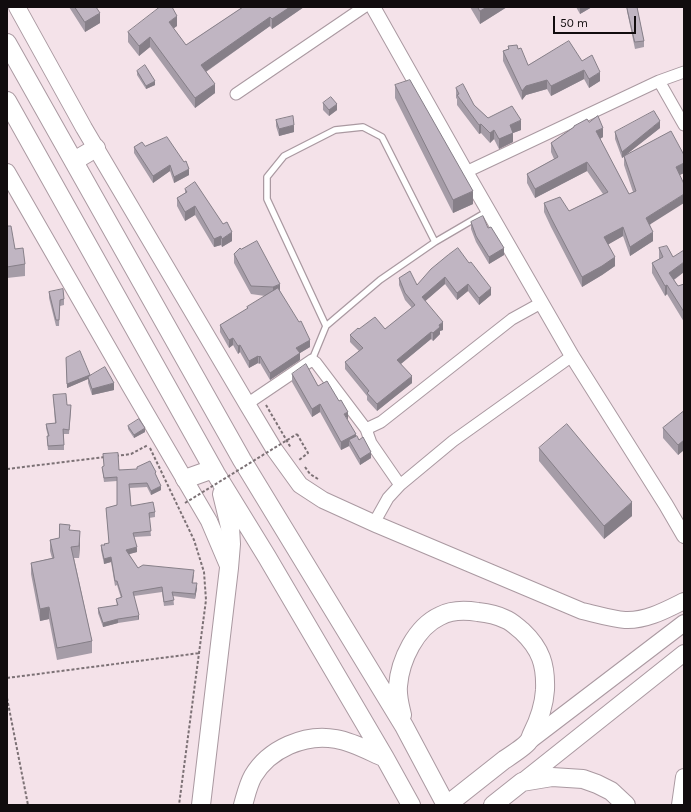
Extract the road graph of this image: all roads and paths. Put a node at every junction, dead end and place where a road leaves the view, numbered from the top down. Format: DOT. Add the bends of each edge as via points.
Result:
graph roads {
  1 [pos="17,7"];
  2 [pos="364,7"];
  3 [pos="373,7"];
  4 [pos="7,43"];
  5 [pos="684,72"];
  6 [pos="659,81"];
  7 [pos="236,94"];
  8 [pos="7,101"];
  9 [pos="684,125"];
  10 [pos="96,148"];
  11 [pos="74,161"];
  12 [pos="7,172"];
  13 [pos="466,172"];
  14 [pos="488,210"];
  15 [pos="435,242"];
  16 [pos="541,303"];
  17 [pos="326,326"];
  18 [pos="572,356"];
  19 [pos="312,360"];
  20 [pos="254,400"];
  21 [pos="366,430"];
  22 [pos="292,449"];
  23 [pos="115,456"];
  24 [pos="296,456"];
  25 [pos="107,457"];
  26 [pos="303,465"];
  27 [pos="7,469"];
  28 [pos="215,472"];
  29 [pos="185,479"];
  30 [pos="321,482"];
  31 [pos="400,485"];
  32 [pos="186,503"];
  33 [pos="374,523"];
  34 [pos="684,536"];
  35 [pos="229,568"];
  36 [pos="684,601"];
  37 [pos="684,623"];
  38 [pos="200,653"];
  39 [pos="684,653"];
  40 [pos="7,678"];
  41 [pos="7,698"];
  42 [pos="404,726"];
  43 [pos="528,742"];
  44 [pos="385,758"];
  45 [pos="684,778"];
  46 [pos="522,782"];
  47 [pos="28,805"];
  48 [pos="179,805"];
  49 [pos="201,805"];
  50 [pos="243,805"];
  51 [pos="411,805"];
  52 [pos="446,805"];
  53 [pos="493,805"];
  54 [pos="626,805"];
  55 [pos="680,805"];
  1 -- 10 [label="main road"];
  2 -- 7 [label="street"];
  3 -- 13 [label="street"];
  4 -- 11 [label="highway"];
  5 -- 6 [label="street"];
  6 -- 9 [label="street"];
  6 -- 13 [label="street"];
  8 -- 28 [label="highway"];
  10 -- 11 [label="highway"];
  10 -- 20 [label="main road"];
  11 -- 42 [label="highway" via="242,460"];
  12 -- 29 [label="main road"];
  13 -- 14 [label="street"];
  14 -- 15 [label="lane"];
  14 -- 16 [label="street"];
  15 -- 17 [label="lane" via="380,280"];
  15 -- 17 [label="lane" via="382,137 363,127 336,130 284,156 267,177 267,199"];
  16 -- 18 [label="street"];
  16 -- 21 [label="street" via="512,319 381,422"];
  17 -- 19 [label="lane"];
  18 -- 31 [label="street" via="453,441"];
  18 -- 34 [label="street"];
  19 -- 20 [label="street"];
  19 -- 21 [label="street"];
  20 -- 22 [label="path"];
  20 -- 33 [label="main road" via="274,449 300,485 323,500"];
  21 -- 31 [label="street" via="371,443"];
  23 -- 38 [label="path" via="131,454 148,445 194,540 204,572 206,600"];
  24 -- 32 [label="path, bridge" via="300,460 308,453 297,434"];
  25 -- 27 [label="path"];
  26 -- 30 [label="path"];
  28 -- 29 [label="highway"];
  28 -- 35 [label="highway" via="230,527"];
  28 -- 44 [label="highway"];
  29 -- 35 [label="main road" via="209,522"];
  31 -- 33 [label="street" via="388,498"];
  33 -- 36 [label="main road" via="582,611 626,620 657,614"];
  35 -- 49 [label="highway"];
  37 -- 43 [label="main road"];
  38 -- 40 [label="path"];
  38 -- 48 [label="path"];
  39 -- 46 [label="main road"];
  41 -- 47 [label="path"];
  42 -- 43 [label="highway" via="398,701 398,686 407,652 419,633 430,622 441,615 471,611 506,619 537,648 545,676 544,692 539,718"];
  42 -- 52 [label="highway"];
  43 -- 52 [label="highway"];
  44 -- 50 [label="highway" via="334,738 300,740 272,755 261,765 246,791"];
  44 -- 51 [label="highway"];
  45 -- 55 [label="main road"];
  46 -- 53 [label="highway"];
  46 -- 54 [label="highway" via="552,777 583,779 611,791"];
}
